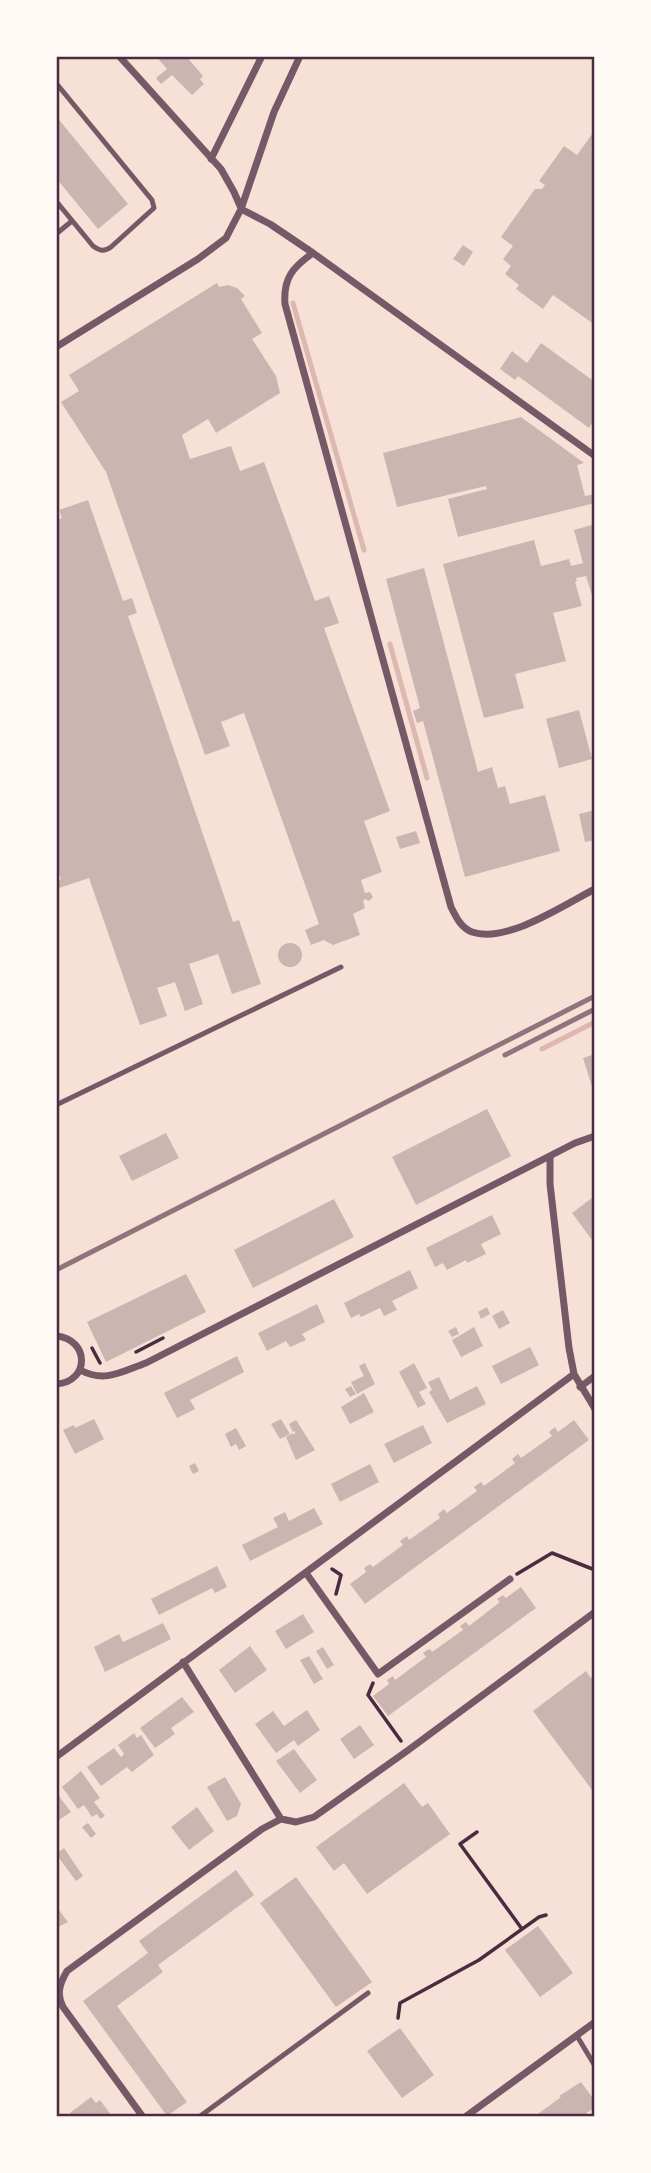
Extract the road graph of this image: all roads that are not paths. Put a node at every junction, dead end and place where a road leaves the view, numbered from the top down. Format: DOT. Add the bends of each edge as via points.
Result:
graph roads {
  1 [pos="119,56"];
  2 [pos="262,56"];
  3 [pos="300,56"];
  4 [pos="56,83"];
  5 [pos="211,159"];
  6 [pos="56,201"];
  7 [pos="241,209"];
  8 [pos="72,221"];
  9 [pos="56,234"];
  10 [pos="313,253"];
  11 [pos="56,347"];
  12 [pos="595,456"];
  13 [pos="595,889"];
  14 [pos="341,967"];
  15 [pos="56,1105"];
  16 [pos="595,1136"];
  17 [pos="550,1157"];
  18 [pos="56,1336"];
  19 [pos="80,1370"];
  20 [pos="574,1374"];
  21 [pos="595,1376"];
  22 [pos="56,1384"];
  23 [pos="580,1387"];
  24 [pos="595,1409"];
  25 [pos="306,1573"];
  26 [pos="510,1579"];
  27 [pos="595,1612"];
  28 [pos="183,1662"];
  29 [pos="56,1757"];
  30 [pos="281,1819"];
  31 [pos="368,1993"];
  32 [pos="595,2022"];
  33 [pos="576,2036"];
  34 [pos="595,2066"];
  35 [pos="143,2117"];
  36 [pos="199,2117"];
  37 [pos="465,2117"];
  1 -- 5 [label="street"];
  2 -- 5 [label="street"];
  3 -- 7 [label="street" via="274,112"];
  4 -- 8 [label="lane" via="154,204 152,213 106,250 93,246"];
  5 -- 7 [label="street" via="228,180"];
  6 -- 8 [label="lane"];
  7 -- 10 [label="street"];
  7 -- 11 [label="street" via="232,231 211,250"];
  8 -- 9 [label="lane"];
  10 -- 12 [label="street"];
  10 -- 13 [label="street" via="290,272 285,304 452,907 460,923 472,932 493,934 524,926"];
  14 -- 15 [label="lane"];
  16 -- 17 [label="street"];
  17 -- 19 [label="street" via="146,1363 100,1377"];
  17 -- 20 [label="street"];
  18 -- 19 [label="street" via="77,1346"];
  19 -- 22 [label="street" via="70,1381"];
  20 -- 23 [label="street"];
  20 -- 25 [label="street"];
  21 -- 23 [label="street"];
  23 -- 24 [label="street"];
  25 -- 26 [label="street" via="378,1674"];
  25 -- 28 [label="street"];
  27 -- 30 [label="street" via="314,1817 296,1822"];
  28 -- 29 [label="street"];
  28 -- 30 [label="street"];
  30 -- 35 [label="street" via="67,1971 62,1980 59,2000 63,2007"];
  31 -- 36 [label="lane"];
  32 -- 33 [label="street"];
  33 -- 34 [label="lane"];
  33 -- 37 [label="street"];
}
